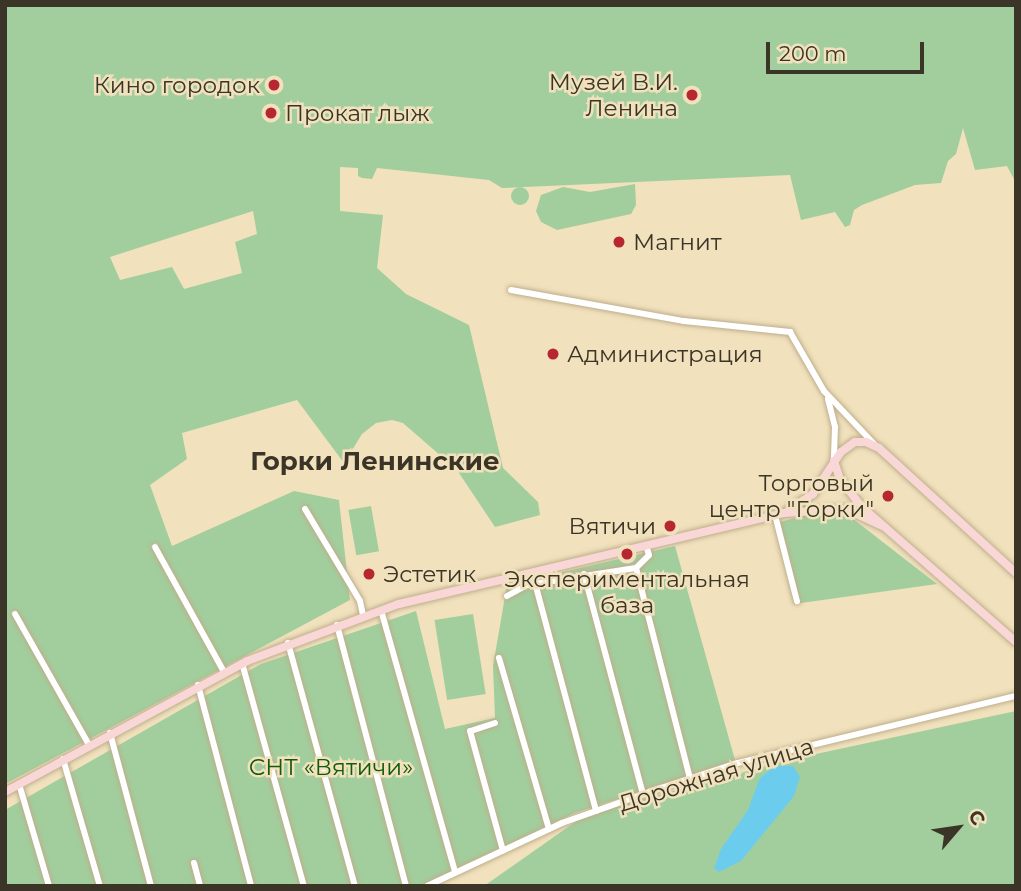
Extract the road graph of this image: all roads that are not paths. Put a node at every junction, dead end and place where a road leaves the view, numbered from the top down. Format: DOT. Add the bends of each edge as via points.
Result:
graph roads {
  1 [pos="511,290"];
  2 [pos="824,391"];
  3 [pos="879,448"];
  4 [pos="834,461"];
  5 [pos="305,509"];
  6 [pos="779,514"];
  7 [pos="882,526"];
  8 [pos="646,545"];
  9 [pos="155,547"];
  10 [pos="1004,562"];
  11 [pos="1016,564"];
  12 [pos="636,568"];
  13 [pos="1016,573"];
  14 [pos="584,574"];
  15 [pos="535,583"];
  16 [pos="507,596"];
  17 [pos="796,601"];
  18 [pos="381,610"];
  19 [pos="15,614"];
  20 [pos="363,615"];
  21 [pos="337,625"];
  22 [pos="1016,642"];
  23 [pos="288,643"];
  24 [pos="499,658"];
  25 [pos="242,663"];
  26 [pos="224,672"];
  27 [pos="198,685"];
  28 [pos="1016,696"];
  29 [pos="495,723"];
  30 [pos="110,733"];
  31 [pos="89,745"];
  32 [pos="63,759"];
  33 [pos="690,779"];
  34 [pos="19,784"];
  35 [pos="5,792"];
  36 [pos="643,794"];
  37 [pos="596,811"];
  38 [pos="549,829"];
  39 [pos="503,851"];
  40 [pos="194,863"];
  41 [pos="456,872"];
  42 [pos="49,886"];
  43 [pos="100,886"];
  44 [pos="151,886"];
  45 [pos="200,886"];
  46 [pos="251,886"];
  47 [pos="304,886"];
  48 [pos="355,886"];
  49 [pos="406,886"];
  50 [pos="427,886"];
  1 -- 2 [label="street" via="684,321 790,332"];
  2 -- 3 [label="street"];
  2 -- 4 [label="street" via="833,413"];
  3 -- 4 [label="main road" via="855,442"];
  3 -- 10 [label="main road"];
  4 -- 6 [label="main road" via="813,494"];
  4 -- 7 [label="main road" via="849,493"];
  5 -- 20 [label="street" via="360,601"];
  6 -- 7 [label="main road" via="846,509"];
  6 -- 8 [label="main road"];
  6 -- 17 [label="street"];
  7 -- 22 [label="main road"];
  8 -- 12 [label="street" via="649,555"];
  8 -- 18 [label="main road"];
  9 -- 26 [label="street"];
  10 -- 11 [label="main road"];
  10 -- 13 [label="main road"];
  12 -- 14 [label="street"];
  12 -- 33 [label="street"];
  14 -- 15 [label="street"];
  14 -- 36 [label="street"];
  15 -- 16 [label="street"];
  15 -- 37 [label="street"];
  18 -- 20 [label="main road"];
  18 -- 41 [label="street"];
  19 -- 31 [label="street"];
  20 -- 21 [label="main road"];
  21 -- 23 [label="main road"];
  21 -- 49 [label="street"];
  23 -- 25 [label="main road"];
  23 -- 48 [label="street"];
  24 -- 38 [label="street"];
  25 -- 26 [label="main road"];
  25 -- 47 [label="street"];
  26 -- 27 [label="main road"];
  27 -- 30 [label="main road"];
  27 -- 46 [label="street"];
  28 -- 33 [label="street, Дорожная улица"];
  29 -- 39 [label="street" via="470,731"];
  30 -- 31 [label="main road"];
  30 -- 44 [label="street"];
  31 -- 32 [label="main road"];
  32 -- 34 [label="main road"];
  32 -- 43 [label="street"];
  33 -- 36 [label="street, Дорожная улица"];
  34 -- 35 [label="main road"];
  34 -- 42 [label="street"];
  36 -- 37 [label="street, Дорожная улица"];
  37 -- 38 [label="street, Дорожная улица"];
  38 -- 39 [label="street, Дорожная улица"];
  39 -- 41 [label="street, Дорожная улица"];
  40 -- 45 [label="street"];
  41 -- 50 [label="street, Дорожная улица"];
}
